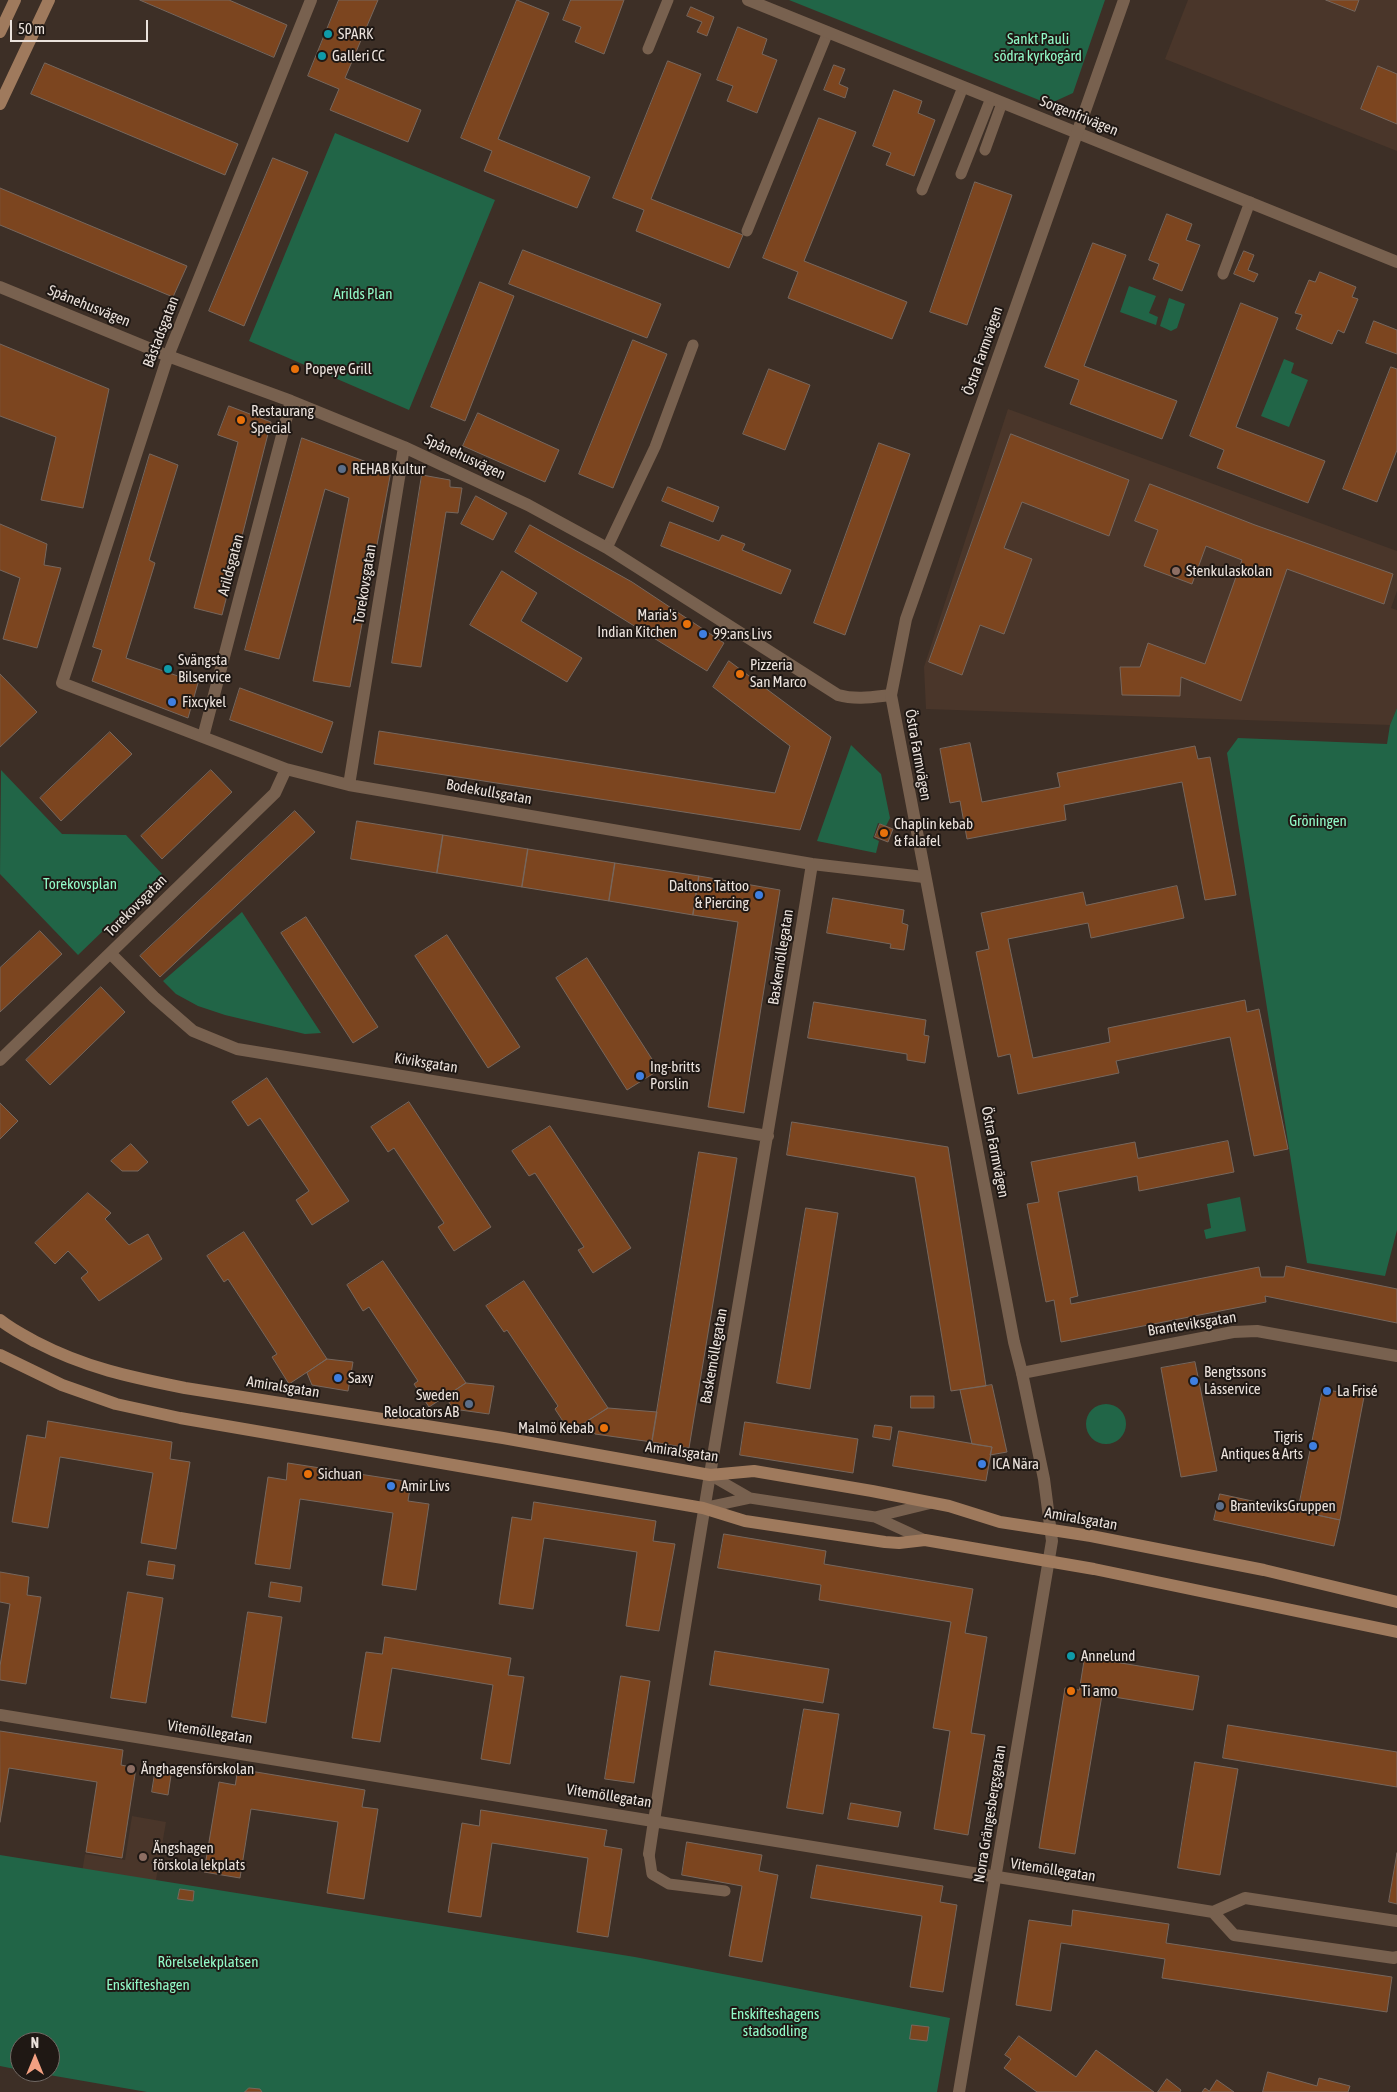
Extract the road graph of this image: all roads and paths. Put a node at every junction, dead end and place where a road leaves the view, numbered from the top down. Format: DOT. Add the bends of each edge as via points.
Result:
graph roads {
  1 [pos="15,0"];
  2 [pos="49,0"];
  3 [pos="311,0"];
  4 [pos="668,0"];
  5 [pos="748,0"];
  6 [pos="1124,0"];
  7 [pos="0,32"];
  8 [pos="828,32"];
  9 [pos="648,49"];
  10 [pos="963,87"];
  11 [pos="997,100"];
  12 [pos="0,104"];
  13 [pos="1077,133"];
  14 [pos="985,150"];
  15 [pos="961,174"];
  16 [pos="922,190"];
  17 [pos="1250,202"];
  18 [pos="748,231"];
  19 [pos="1397,262"];
  20 [pos="1222,274"];
  21 [pos="0,287"];
  22 [pos="693,344"];
  23 [pos="168,356"];
  24 [pos="291,400"];
  25 [pos="404,447"];
  26 [pos="607,548"];
  27 [pos="62,683"];
  28 [pos="891,695"];
  29 [pos="203,737"];
  30 [pos="286,769"];
  31 [pos="349,785"];
  32 [pos="812,864"];
  33 [pos="924,877"];
  34 [pos="111,954"];
  35 [pos="0,1060"];
  36 [pos="768,1136"];
  37 [pos="0,1320"];
  38 [pos="0,1355"];
  39 [pos="1397,1356"];
  40 [pos="1022,1373"];
  41 [pos="710,1475"];
  42 [pos="750,1498"];
  43 [pos="934,1503"];
  44 [pos="704,1508"];
  45 [pos="875,1518"];
  46 [pos="1052,1536"];
  47 [pos="925,1540"];
  48 [pos="1049,1561"];
  49 [pos="1397,1602"];
  50 [pos="1397,1632"];
  51 [pos="0,1715"];
  52 [pos="654,1819"];
  53 [pos="649,1854"];
  54 [pos="996,1878"];
  55 [pos="725,1891"];
  56 [pos="1213,1912"];
  57 [pos="1397,1922"];
  58 [pos="1397,1957"];
  59 [pos="959,2092"];
  1 -- 7 [label="main road"];
  2 -- 12 [label="main road"];
  3 -- 23 [label="street, Båstadsgatan"];
  4 -- 9 [label="lane"];
  5 -- 8 [label="street, Sorgenfrivägen"];
  6 -- 13 [label="street, Östra Farmvägen"];
  8 -- 10 [label="street, Sorgenfrivägen"];
  8 -- 18 [label="lane"];
  10 -- 11 [label="street, Sorgenfrivägen"];
  10 -- 16 [label="lane"];
  11 -- 13 [label="street, Sorgenfrivägen"];
  11 -- 14 [label="lane"];
  11 -- 15 [label="lane"];
  13 -- 17 [label="street, Sorgenfrivägen"];
  13 -- 28 [label="street, Östra Farmvägen" via="906,619"];
  17 -- 19 [label="street, Sorgenfrivägen"];
  17 -- 20 [label="lane"];
  21 -- 23 [label="street, Spånehusvägen"];
  22 -- 26 [label="lane" via="654,447"];
  23 -- 24 [label="street, Spånehusvägen"];
  23 -- 27 [label="street, Båstadsgatan"];
  24 -- 25 [label="street, Spånehusvägen"];
  24 -- 29 [label="street, Arildsgatan"];
  25 -- 26 [label="street, Spånehusvägen" via="528,505"];
  25 -- 31 [label="street, Torekovsgatan"];
  26 -- 28 [label="street, Spånehusvägen" via="838,694 848,698"];
  27 -- 29 [label="street, Bodekullsgatan"];
  28 -- 33 [label="street, Östra Farmvägen"];
  29 -- 30 [label="street, Bodekullsgatan"];
  30 -- 31 [label="street, Bodekullsgatan"];
  30 -- 34 [label="street, Torekovsgatan" via="274,792"];
  31 -- 32 [label="street, Bodekullsgatan"];
  32 -- 33 [label="street, Bodekullsgatan"];
  32 -- 36 [label="street, Baskemöllegatan"];
  33 -- 40 [label="street, Östra Farmvägen"];
  34 -- 35 [label="street, Torekovsgatan"];
  34 -- 36 [label="street, Kiviksgatan" via="192,1031 237,1049"];
  36 -- 41 [label="street, Baskemöllegatan"];
  37 -- 41 [label="main road, Amiralsgatan" via="55,1352 94,1368 133,1378"];
  38 -- 44 [label="main road" via="62,1384 116,1404 180,1418"];
  39 -- 40 [label="street, Branteviksgatan" via="1257,1331 1233,1332"];
  40 -- 46 [label="street, Östra Farmvägen"];
  41 -- 42 [label="lane"];
  41 -- 43 [label="main road, Amiralsgatan" via="764,1472"];
  41 -- 44 [label="street, Baskemöllegatan"];
  42 -- 44 [label="lane"];
  42 -- 45 [label="lane"];
  43 -- 45 [label="lane"];
  43 -- 46 [label="main road, Amiralsgatan"];
  44 -- 47 [label="main road" via="745,1520 885,1542"];
  44 -- 52 [label="street, Baskemöllegatan"];
  45 -- 47 [label="lane"];
  46 -- 48 [label="street, Norra Grängesbergsgatan"];
  46 -- 49 [label="main road, Amiralsgatan" via="1264,1570"];
  47 -- 48 [label="main road"];
  48 -- 50 [label="main road"];
  48 -- 54 [label="street, Norra Grängesbergsgatan"];
  51 -- 52 [label="street, Vitemöllegatan"];
  52 -- 53 [label="street, Baskemöllegatan"];
  52 -- 54 [label="street, Vitemöllegatan"];
  53 -- 55 [label="lane" via="652,1874 669,1884"];
  54 -- 56 [label="street, Vitemöllegatan"];
  54 -- 59 [label="street, Norra Grängesbergsgatan"];
  56 -- 57 [label="street" via="1245,1898"];
  56 -- 58 [label="street" via="1234,1935"];
}
